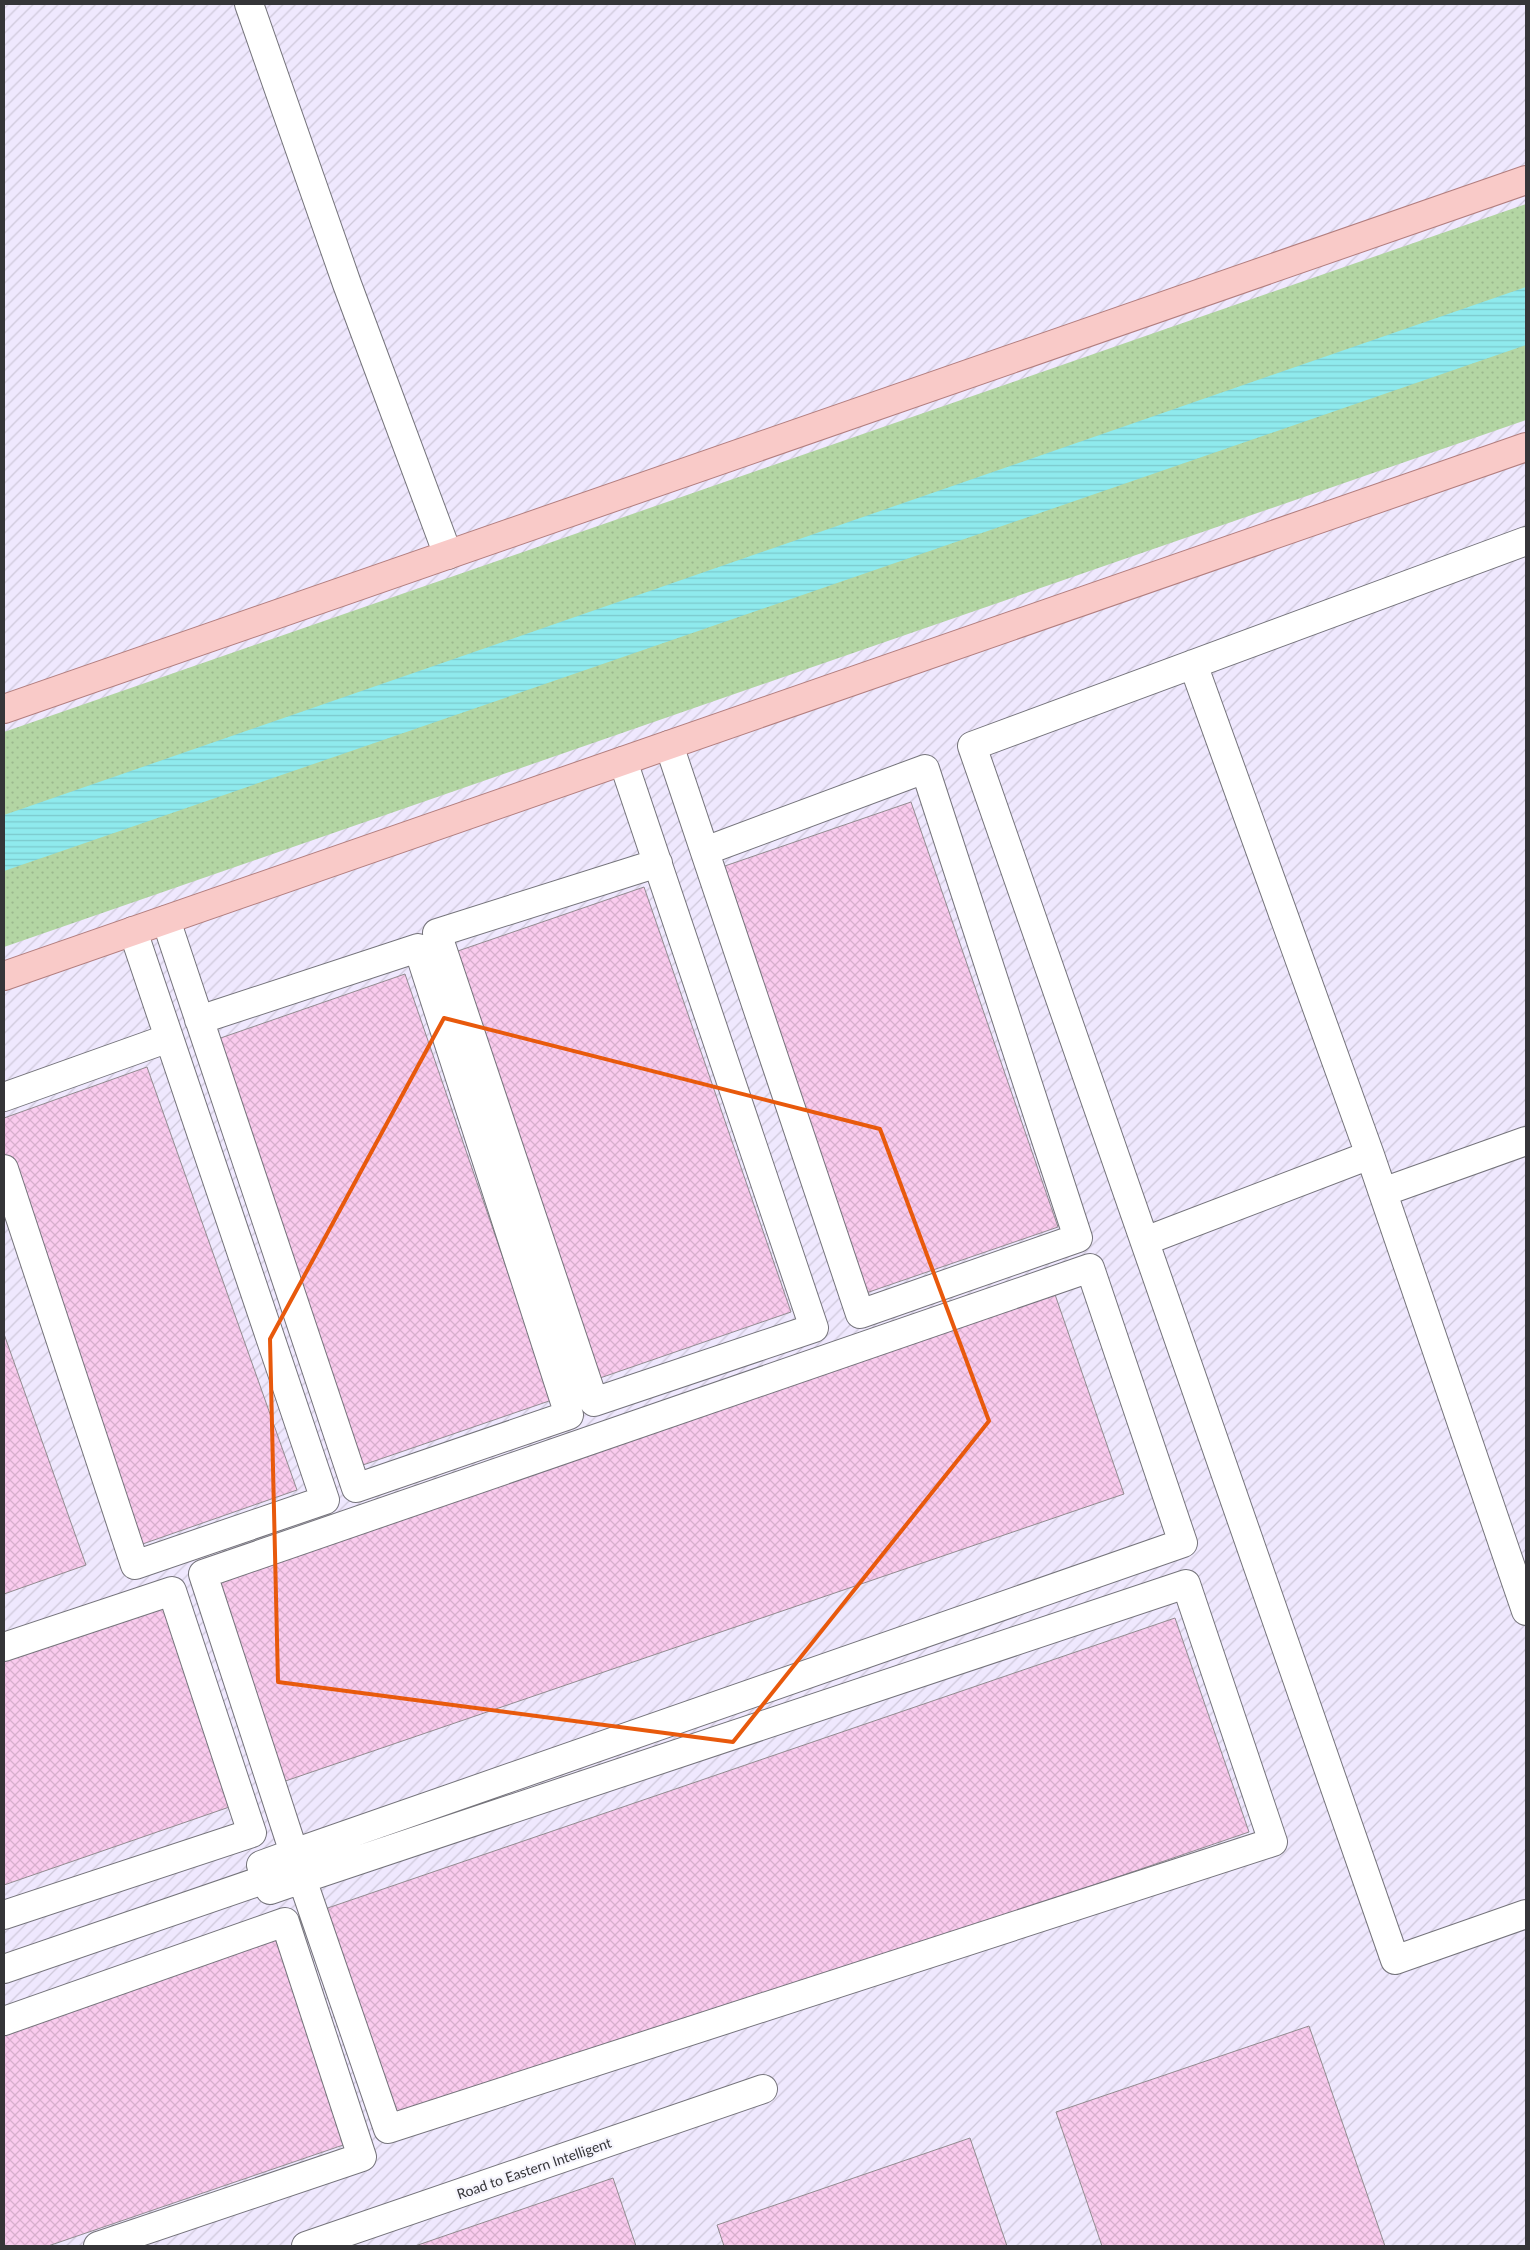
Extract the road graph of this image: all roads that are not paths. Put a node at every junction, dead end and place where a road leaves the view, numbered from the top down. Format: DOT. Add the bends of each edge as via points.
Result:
graph roads {
  1 [pos="249,4"];
  2 [pos="1526,180"];
  3 [pos="1526,446"];
  4 [pos="1526,541"];
  5 [pos="448,555"];
  6 [pos="1193,664"];
  7 [pos="4,709"];
  8 [pos="669,745"];
  9 [pos="623,761"];
  10 [pos="705,851"];
  11 [pos="658,863"];
  12 [pos="166,920"];
  13 [pos="133,931"];
  14 [pos="4,976"];
  15 [pos="199,1020"];
  16 [pos="170,1038"];
  17 [pos="4,1096"];
  18 [pos="1526,1140"];
  19 [pos="1370,1156"];
  20 [pos="4,1169"];
  21 [pos="1383,1192"];
  22 [pos="1145,1241"];
  23 [pos="1526,1610"];
  24 [pos="4,1647"];
  25 [pos="298,1866"];
  26 [pos="1526,1914"];
  27 [pos="4,1915"];
  28 [pos="4,1969"];
  29 [pos="4,2021"];
  30 [pos="763,2089"];
  31 [pos="98,2246"];
  32 [pos="306,2246"];
  1 -- 5 [label="street" via="347,284"];
  2 -- 5 [label="main road"];
  3 -- 8 [label="main road"];
  4 -- 6 [label="street"];
  5 -- 7 [label="main road"];
  6 -- 19 [label="street"];
  6 -- 22 [label="street" via="972,746"];
  8 -- 9 [label="main road"];
  8 -- 10 [label="street"];
  9 -- 11 [label="street"];
  9 -- 12 [label="main road"];
  10 -- 10 [label="street" via="860,1314 1078,1238 925,770"];
  11 -- 11 [label="street" via="814,1328 594,1402 436,933"];
  12 -- 13 [label="main road"];
  12 -- 15 [label="street"];
  13 -- 14 [label="main road"];
  13 -- 16 [label="street"];
  15 -- 15 [label="street" via="356,1488 569,1415 418,948"];
  16 -- 17 [label="street"];
  16 -- 20 [label="street" via="325,1500 135,1565"];
  18 -- 21 [label="street"];
  19 -- 21 [label="street"];
  19 -- 22 [label="street"];
  21 -- 23 [label="street"];
  22 -- 26 [label="street" via="1395,1960"];
  24 -- 27 [label="street" via="172,1591 252,1833"];
  25 -- 25 [label="street" via="1186,1584 1273,1842 388,2129"];
  25 -- 25 [label="street" via="1183,1544 1090,1268 203,1574"];
  25 -- 28 [label="street" via="270,1890 266,1879"];
  29 -- 31 [label="street" via="285,1922 362,2157"];
  30 -- 32 [label="street, Road to Eastern Intelligent"];
}
